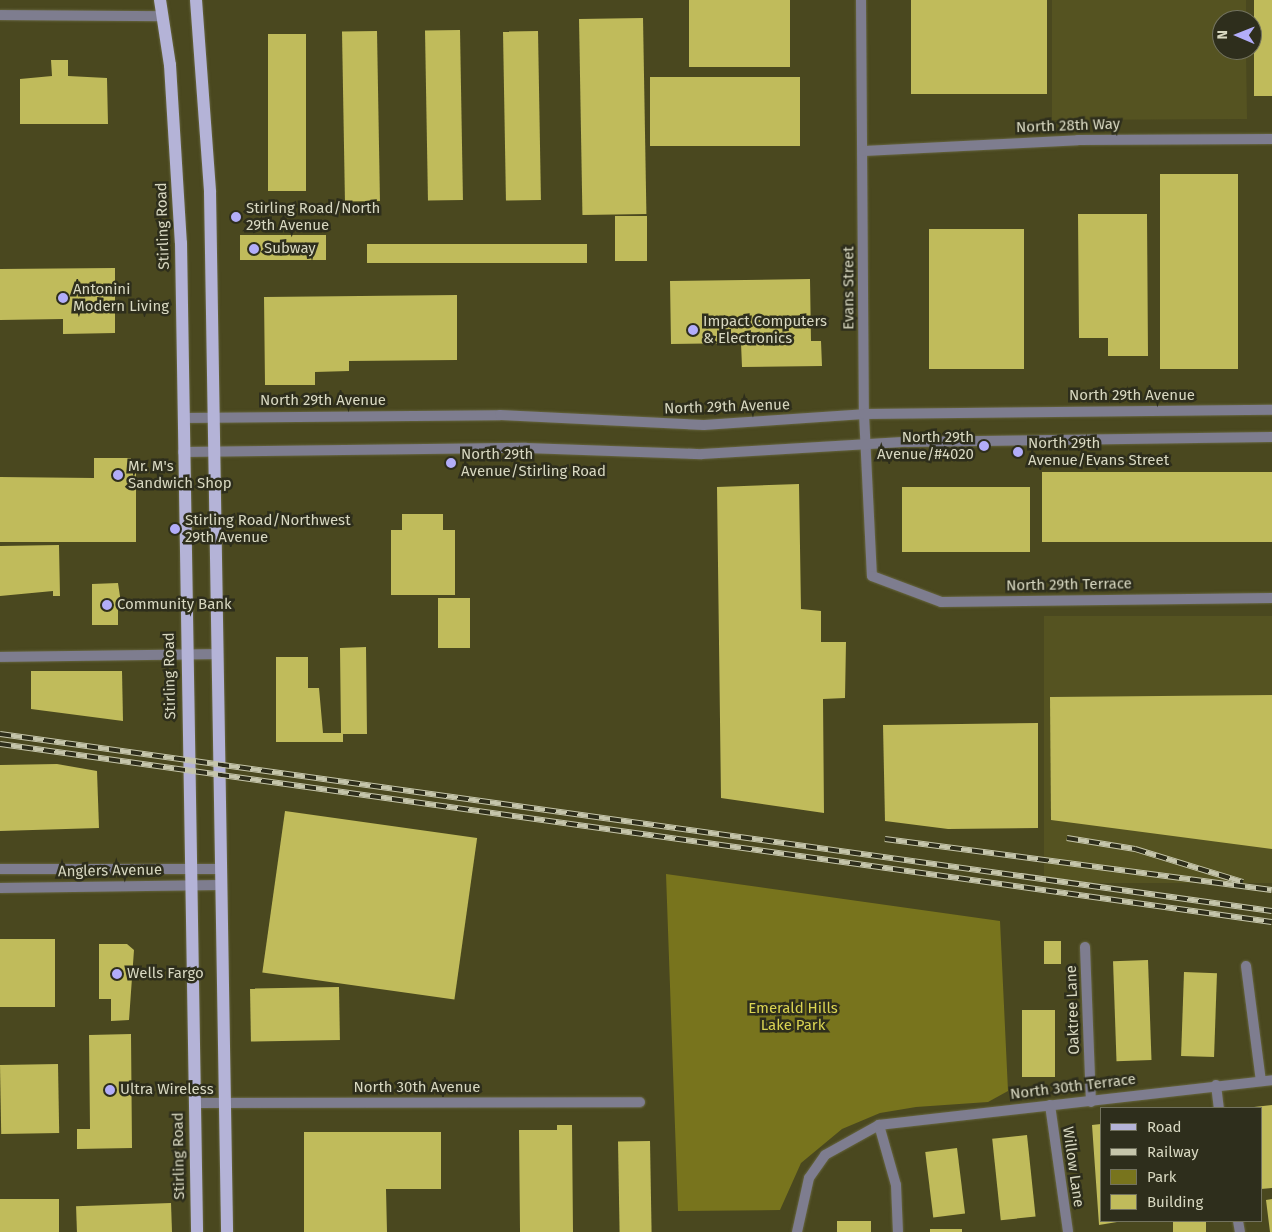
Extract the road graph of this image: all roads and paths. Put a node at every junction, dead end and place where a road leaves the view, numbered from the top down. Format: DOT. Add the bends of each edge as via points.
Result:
graph roads {
  1 [pos="160,0"];
  2 [pos="196,0"];
  3 [pos="861,0"];
  4 [pos="0,15"];
  5 [pos="163,16"];
  6 [pos="1272,139"];
  7 [pos="864,151"];
  8 [pos="1272,410"];
  9 [pos="864,414"];
  10 [pos="213,417"];
  11 [pos="183,418"];
  12 [pos="1272,437"];
  13 [pos="865,446"];
  14 [pos="184,452"];
  15 [pos="214,452"];
  16 [pos="872,576"];
  17 [pos="1272,598"];
  18 [pos="186,654"];
  19 [pos="218,654"];
  20 [pos="0,657"];
  21 [pos="0,869"];
  22 [pos="190,869"];
  23 [pos="221,869"];
  24 [pos="190,885"];
  25 [pos="221,885"];
  26 [pos="0,888"];
  27 [pos="1086,947"];
  28 [pos="1246,966"];
  29 [pos="1267,1080"];
  30 [pos="1216,1085"];
  31 [pos="640,1102"];
  32 [pos="1091,1102"];
  33 [pos="194,1103"];
  34 [pos="225,1104"];
  35 [pos="1050,1105"];
  36 [pos="1220,1107"];
  37 [pos="879,1125"];
  38 [pos="197,1232"];
  39 [pos="227,1232"];
  40 [pos="797,1232"];
  41 [pos="898,1232"];
  42 [pos="1068,1232"];
  1 -- 5 [label="main road, Stirling Road"];
  2 -- 10 [label="main road" via="210,192"];
  3 -- 7 [label="street, Evans Street"];
  4 -- 5 [label="street"];
  5 -- 11 [label="main road, Stirling Road" via="177,162"];
  6 -- 7 [label="street, North 28th Way" via="1078,140"];
  7 -- 9 [label="street, Evans Street"];
  8 -- 9 [label="street, North 29th Avenue"];
  9 -- 10 [label="street, North 29th Avenue" via="704,425 500,416"];
  9 -- 13 [label="street, Evans Street"];
  10 -- 11 [label="street, North 29th Avenue"];
  10 -- 15 [label="main road"];
  11 -- 14 [label="main road, Stirling Road"];
  12 -- 13 [label="street"];
  13 -- 15 [label="street" via="702,454 526,448"];
  13 -- 16 [label="street, Evans Street"];
  14 -- 15 [label="street"];
  14 -- 18 [label="main road, Stirling Road"];
  15 -- 19 [label="main road"];
  16 -- 17 [label="street, North 29th Terrace" via="940,602"];
  18 -- 19 [label="street"];
  18 -- 20 [label="street"];
  18 -- 22 [label="main road, Stirling Road"];
  19 -- 23 [label="main road"];
  21 -- 22 [label="street, Anglers Avenue"];
  22 -- 23 [label="street, Anglers Avenue"];
  22 -- 24 [label="main road, Stirling Road"];
  23 -- 25 [label="main road"];
  24 -- 25 [label="street, Anglers Avenue"];
  24 -- 26 [label="street, Anglers Avenue"];
  24 -- 33 [label="main road, Stirling Road"];
  25 -- 34 [label="main road"];
  27 -- 32 [label="street, Oaktree Lane"];
  28 -- 29 [label="street"];
  29 -- 30 [label="street, North 30th Terrace"];
  30 -- 32 [label="street, North 30th Terrace"];
  30 -- 36 [label="street"];
  31 -- 34 [label="street, North 30th Avenue"];
  32 -- 35 [label="street, North 30th Terrace"];
  33 -- 34 [label="street, North 30th Avenue"];
  33 -- 38 [label="main road, Stirling Road"];
  34 -- 39 [label="main road"];
  35 -- 37 [label="street, North 30th Terrace"];
  35 -- 42 [label="street, Willow Lane"];
  37 -- 40 [label="street" via="825,1155 808,1178 797,1215"];
  37 -- 41 [label="street" via="896,1186"];
}
